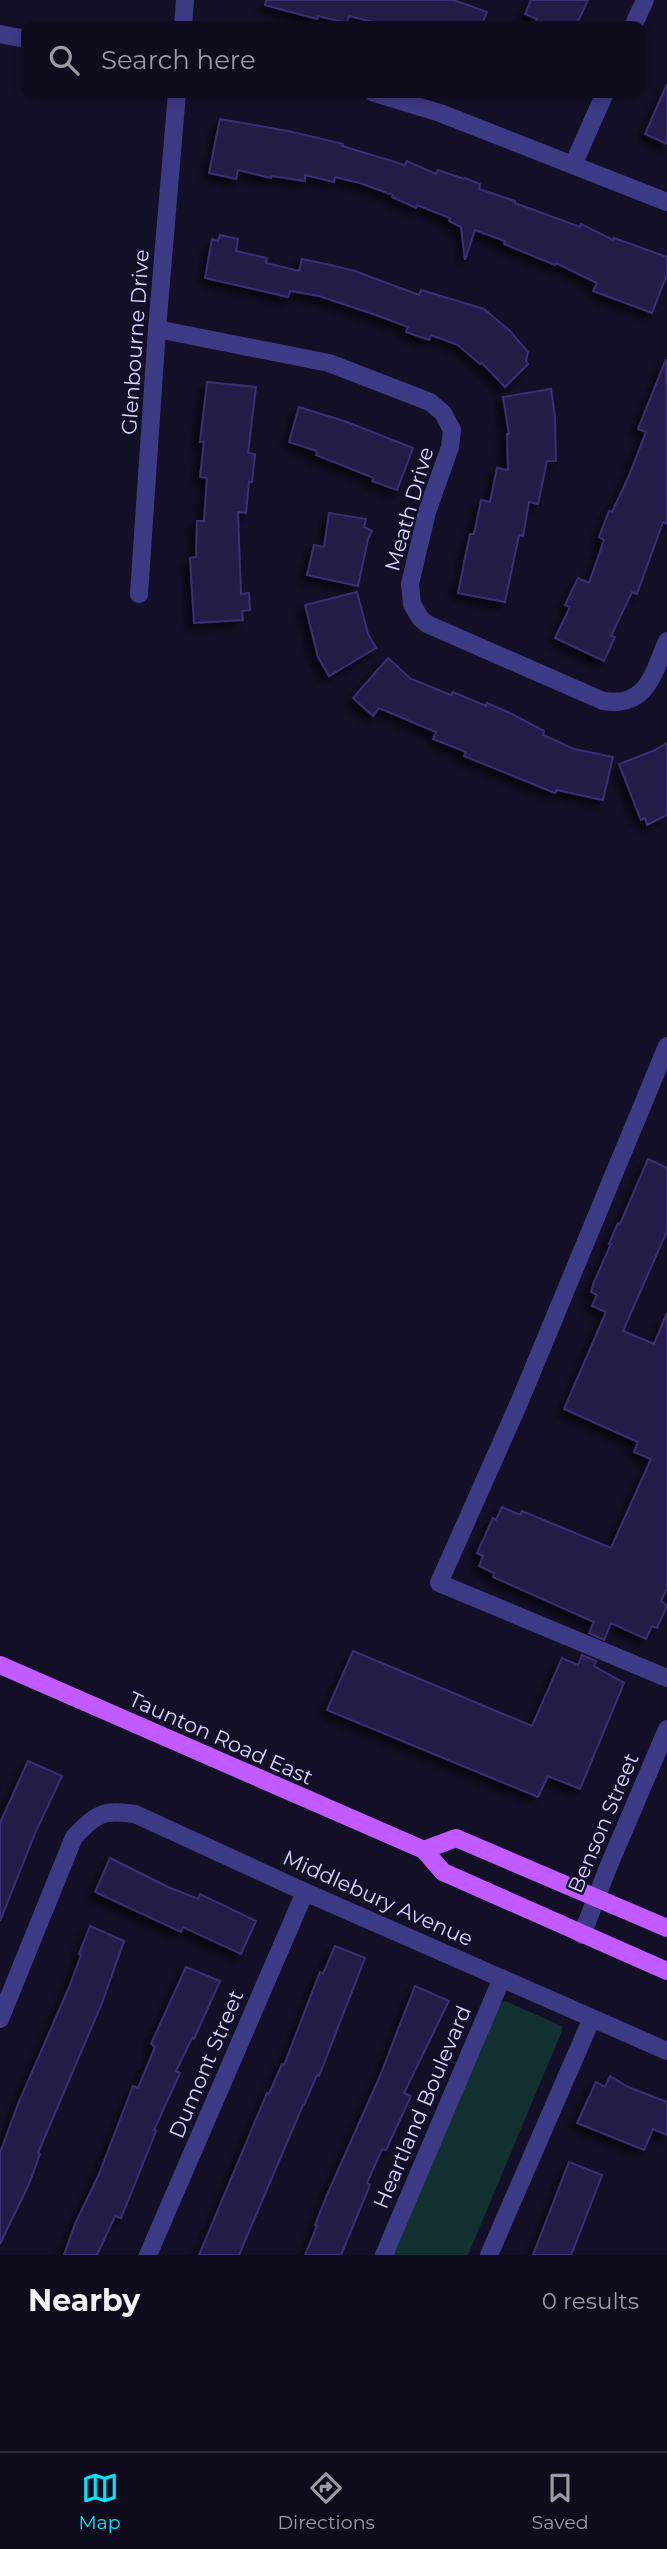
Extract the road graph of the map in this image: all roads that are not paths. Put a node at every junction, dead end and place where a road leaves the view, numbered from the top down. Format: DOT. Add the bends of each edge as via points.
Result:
graph roads {
  1 [pos="185,0"];
  2 [pos="645,0"];
  3 [pos="183,21"];
  4 [pos="635,21"];
  5 [pos="0,34"];
  6 [pos="21,38"];
  7 [pos="177,98"];
  8 [pos="390,98"];
  9 [pos="602,98"];
  10 [pos="573,165"];
  11 [pos="667,202"];
  12 [pos="157,329"];
  13 [pos="139,594"];
  14 [pos="667,641"];
  15 [pos="667,1046"];
  16 [pos="0,1665"];
  17 [pos="667,1678"];
  18 [pos="667,1729"];
  19 [pos="424,1850"];
  20 [pos="305,1892"];
  21 [pos="596,1898"];
  22 [pos="667,1928"];
  23 [pos="582,1935"];
  24 [pos="667,1972"];
  25 [pos="502,1978"];
  26 [pos="592,2018"];
  27 [pos="0,2019"];
  28 [pos="667,2051"];
  29 [pos="148,2255"];
  30 [pos="384,2255"];
  31 [pos="489,2255"];
  1 -- 3 [label="street"];
  2 -- 4 [label="street"];
  5 -- 6 [label="street"];
  7 -- 12 [label="street, Glenbourne Drive"];
  8 -- 10 [label="street"];
  9 -- 10 [label="street"];
  10 -- 11 [label="street"];
  12 -- 13 [label="street, Glenbourne Drive"];
  12 -- 14 [label="street, Meath Drive" via="329,363 430,401 443,413 452,430 450,447 427,512 410,584 415,612 427,624 612,703 631,699 645,689"];
  15 -- 17 [label="street" via="439,1583"];
  16 -- 19 [label="main road, Taunton Road East"];
  18 -- 21 [label="street, Benson Street"];
  19 -- 21 [label="main road" via="456,1838"];
  19 -- 23 [label="main road, Taunton Road East" via="443,1872"];
  20 -- 25 [label="street, Middlebury Avenue"];
  20 -- 27 [label="street, Middlebury Avenue" via="135,1814 112,1811 93,1818 74,1837"];
  20 -- 29 [label="street, Dumont Street"];
  21 -- 22 [label="main road"];
  21 -- 23 [label="street, Benson Street"];
  23 -- 24 [label="main road, Taunton Road East"];
  25 -- 26 [label="street, Middlebury Avenue"];
  25 -- 30 [label="street, Heartland Boulevard"];
  26 -- 28 [label="street, Middlebury Avenue"];
  26 -- 31 [label="street"];
}
